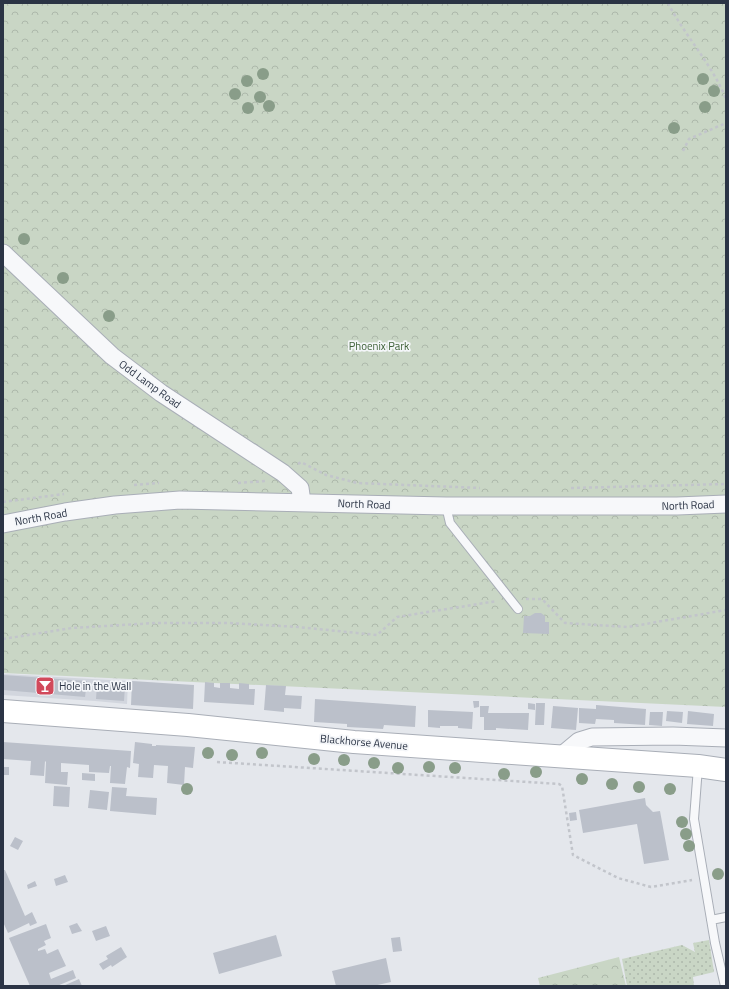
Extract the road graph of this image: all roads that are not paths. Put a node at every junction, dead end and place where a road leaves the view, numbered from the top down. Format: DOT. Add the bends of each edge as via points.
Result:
graph roads {
  1 [pos="3,253"];
  2 [pos="302,502"];
  3 [pos="726,504"];
  4 [pos="446,506"];
  5 [pos="3,524"];
  6 [pos="518,609"];
  7 [pos="3,711"];
  8 [pos="726,738"];
  9 [pos="561,756"];
  10 [pos="698,766"];
  11 [pos="726,770"];
  12 [pos="726,917"];
  13 [pos="711,920"];
  14 [pos="725,986"];
  1 -- 2 [label="street, Odd Lamp Road" via="112,356 161,393 283,473 300,488"];
  2 -- 4 [label="street, North Road"];
  2 -- 5 [label="street, North Road" via="172,501 115,505"];
  3 -- 4 [label="street, North Road"];
  4 -- 6 [label="lane" via="450,523"];
  7 -- 9 [label="main road, Blackhorse Avenue" via="188,725 354,742"];
  8 -- 9 [label="street" via="592,737 579,741"];
  9 -- 10 [label="main road, Blackhorse Avenue"];
  10 -- 11 [label="main road, Blackhorse Avenue"];
  10 -- 13 [label="lane" via="694,820"];
  12 -- 13 [label="lane"];
  13 -- 14 [label="lane"];
}
